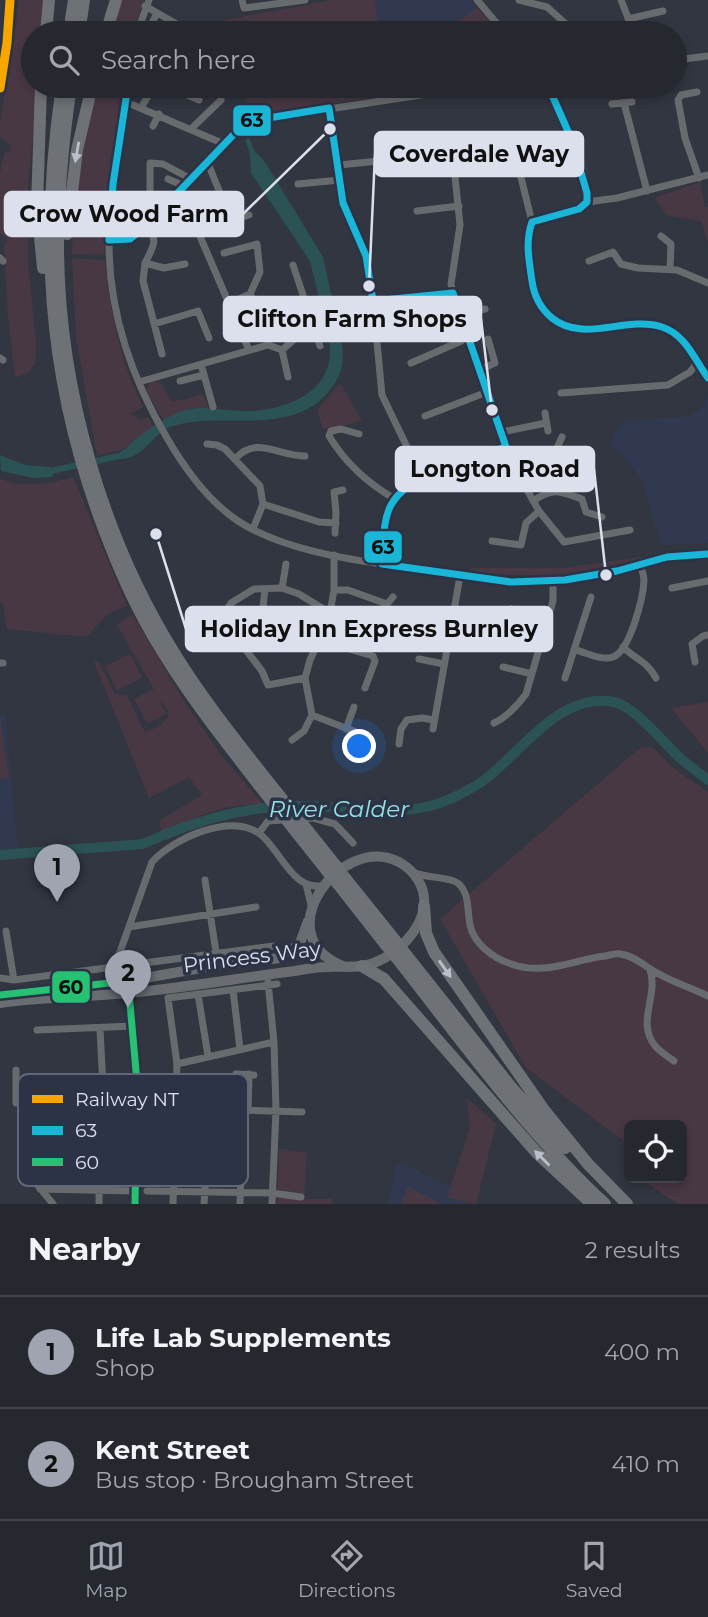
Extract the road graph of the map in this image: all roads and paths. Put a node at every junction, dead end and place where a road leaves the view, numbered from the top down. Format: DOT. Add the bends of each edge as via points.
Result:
graph roads {
  1 [pos="49,0"];
  2 [pos="74,0"];
  3 [pos="84,0"];
  4 [pos="116,0"];
  5 [pos="305,0"];
  6 [pos="477,0"];
  7 [pos="519,0"];
  8 [pos="621,0"];
  9 [pos="147,3"];
  10 [pos="243,4"];
  11 [pos="663,11"];
  12 [pos="157,13"];
  13 [pos="628,19"];
  14 [pos="47,21"];
  15 [pos="71,21"];
  16 [pos="81,21"];
  17 [pos="110,21"];
  18 [pos="141,21"];
  19 [pos="153,21"];
  20 [pos="170,21"];
  21 [pos="495,21"];
  22 [pos="563,21"];
  23 [pos="708,56"];
  24 [pos="687,59"];
  25 [pos="697,92"];
  26 [pos="687,94"];
  27 [pos="40,98"];
  28 [pos="61,98"];
  29 [pos="70,98"];
  30 [pos="89,98"];
  31 [pos="126,98"];
  32 [pos="144,98"];
  33 [pos="194,98"];
  34 [pos="398,98"];
  35 [pos="553,98"];
  36 [pos="679,98"];
  37 [pos="199,100"];
  38 [pos="221,100"];
  39 [pos="612,104"];
  40 [pos="329,108"];
  41 [pos="159,114"];
  42 [pos="153,126"];
  43 [pos="191,129"];
  44 [pos="512,141"];
  45 [pos="223,144"];
  46 [pos="207,161"];
  47 [pos="339,165"];
  48 [pos="708,174"];
  49 [pos="699,178"];
  50 [pos="168,179"];
  51 [pos="191,179"];
  52 [pos="340,180"];
  53 [pos="298,184"];
  54 [pos="182,188"];
  55 [pos="150,190"];
  56 [pos="646,191"];
  57 [pos="587,202"];
  58 [pos="459,206"];
  59 [pos="417,211"];
  60 [pos="249,215"];
  61 [pos="231,220"];
  62 [pos="532,222"];
  63 [pos="147,225"];
  64 [pos="198,232"];
  65 [pos="661,236"];
  66 [pos="108,240"];
  67 [pos="225,253"];
  68 [pos="589,261"];
  69 [pos="145,263"];
  70 [pos="185,264"];
  71 [pos="293,265"];
  72 [pos="670,269"];
  73 [pos="708,283"];
  74 [pos="250,293"];
  75 [pos="453,293"];
  76 [pos="373,301"];
  77 [pos="228,304"];
  78 [pos="257,309"];
  79 [pos="485,309"];
  80 [pos="460,314"];
  81 [pos="154,324"];
  82 [pos="314,331"];
  83 [pos="209,338"];
  84 [pos="468,338"];
  85 [pos="488,339"];
  86 [pos="320,346"];
  87 [pos="249,350"];
  88 [pos="282,350"];
  89 [pos="162,354"];
  90 [pos="411,363"];
  91 [pos="201,364"];
  92 [pos="696,364"];
  93 [pos="69,365"];
  94 [pos="479,370"];
  95 [pos="204,375"];
  96 [pos="288,377"];
  97 [pos="708,378"];
  98 [pos="180,382"];
  99 [pos="139,383"];
  100 [pos="64,388"];
  101 [pos="487,392"];
  102 [pos="561,393"];
  103 [pos="213,407"];
  104 [pos="545,414"];
  105 [pos="425,416"];
  106 [pos="502,432"];
  107 [pos="359,434"];
  108 [pos="562,438"];
  109 [pos="207,444"];
  110 [pos="506,447"];
  111 [pos="305,456"];
  112 [pos="235,459"];
  113 [pos="422,478"];
  114 [pos="524,487"];
  115 [pos="343,490"];
  116 [pos="396,499"];
  117 [pos="533,501"];
  118 [pos="263,504"];
  119 [pos="539,511"];
  120 [pos="602,517"];
  121 [pos="336,523"];
  122 [pos="253,529"];
  123 [pos="630,530"];
  124 [pos="335,533"];
  125 [pos="492,541"];
  126 [pos="708,554"];
  127 [pos="334,555"];
  128 [pos="286,564"];
  129 [pos="382,564"];
  130 [pos="640,565"];
  131 [pos="460,576"];
  132 [pos="553,580"];
  133 [pos="708,581"];
  134 [pos="282,588"];
  135 [pos="672,588"];
  136 [pos="265,589"];
  137 [pos="334,590"];
  138 [pos="393,597"];
  139 [pos="591,597"];
  140 [pos="511,609"];
  141 [pos="330,613"];
  142 [pos="262,617"];
  143 [pos="545,627"];
  144 [pos="708,635"];
  145 [pos="318,640"];
  146 [pos="623,647"];
  147 [pos="576,650"];
  148 [pos="419,659"];
  149 [pos="695,662"];
  150 [pos="444,664"];
  151 [pos="503,667"];
  152 [pos="531,674"];
  153 [pos="305,678"];
  154 [pos="565,678"];
  155 [pos="656,678"];
  156 [pos="365,688"];
  157 [pos="354,707"];
  158 [pos="312,715"];
  159 [pos="435,720"];
  160 [pos="494,723"];
  161 [pos="346,729"];
  162 [pos="433,729"];
  163 [pos="361,734"];
  164 [pos="292,740"];
  165 [pos="399,744"];
  166 [pos="265,785"];
  167 [pos="259,833"];
  168 [pos="353,843"];
  169 [pos="410,871"];
  170 [pos="436,879"];
  171 [pos="205,880"];
  172 [pos="306,884"];
  173 [pos="324,885"];
  174 [pos="424,900"];
  175 [pos="312,905"];
  176 [pos="256,907"];
  177 [pos="209,916"];
  178 [pos="309,917"];
  179 [pos="129,927"];
  180 [pos="6,931"];
  181 [pos="275,946"];
  182 [pos="216,953"];
  183 [pos="400,954"];
  184 [pos="218,965"];
  185 [pos="343,966"];
  186 [pos="115,967"];
  187 [pos="362,967"];
  188 [pos="650,969"];
  189 [pos="0,978"];
  190 [pos="13,979"];
  191 [pos="128,981"];
  192 [pos="271,981"];
  193 [pos="233,990"];
  194 [pos="129,993"];
  195 [pos="198,994"];
  196 [pos="0,995"];
  197 [pos="708,996"];
  198 [pos="0,1003"];
  199 [pos="133,1026"];
  200 [pos="100,1029"];
  201 [pos="37,1030"];
  202 [pos="274,1042"];
  203 [pos="240,1049"];
  204 [pos="208,1056"];
  205 [pos="674,1061"];
  206 [pos="177,1064"];
  207 [pos="16,1070"];
  208 [pos="101,1074"];
  209 [pos="136,1074"];
  210 [pos="177,1074"];
  211 [pos="236,1074"];
  212 [pos="248,1085"];
  213 [pos="18,1103"];
  214 [pos="248,1109"];
  215 [pos="276,1110"];
  216 [pos="302,1112"];
  217 [pos="38,1186"];
  218 [pos="99,1186"];
  219 [pos="135,1186"];
  220 [pos="174,1186"];
  221 [pos="205,1186"];
  222 [pos="240,1186"];
  223 [pos="40,1189"];
  224 [pos="99,1191"];
  225 [pos="135,1191"];
  226 [pos="151,1191"];
  227 [pos="174,1192"];
  228 [pos="205,1192"];
  229 [pos="240,1192"];
  230 [pos="272,1193"];
  231 [pos="301,1197"];
  232 [pos="53,1204"];
  233 [pos="99,1204"];
  234 [pos="135,1204"];
  235 [pos="173,1204"];
  236 [pos="204,1204"];
  237 [pos="240,1204"];
  238 [pos="272,1204"];
  239 [pos="592,1204"];
  240 [pos="605,1204"];
  241 [pos="619,1204"];
  242 [pos="627,1204"];
  1 -- 14 [label="highway"];
  2 -- 15 [label="highway"];
  3 -- 16 [label="highway"];
  4 -- 17 [label="highway"];
  5 -- 10 [label="street"];
  6 -- 21 [label="street"];
  7 -- 22 [label="street" via="547,7"];
  8 -- 13 [label="street"];
  9 -- 12 [label="street"];
  9 -- 18 [label="street"];
  11 -- 13 [label="street"];
  12 -- 19 [label="street"];
  12 -- 20 [label="street"];
  23 -- 24 [label="street"];
  25 -- 26 [label="street"];
  27 -- 100 [label="highway" via="38,223 51,343"];
  28 -- 100 [label="highway" via="49,250"];
  29 -- 93 [label="highway" via="58,249"];
  30 -- 93 [label="highway, one-way" via="67,231"];
  31 -- 66 [label="street"];
  32 -- 41 [label="street" via="137,106"];
  33 -- 37 [label="street"];
  34 -- 40 [label="street"];
  35 -- 57 [label="street" via="581,166"];
  36 -- 49 [label="street" via="685,138"];
  38 -- 43 [label="street"];
  39 -- 56 [label="street" via="628,102"];
  40 -- 45 [label="street" via="250,121"];
  40 -- 47 [label="street"];
  41 -- 42 [label="street"];
  41 -- 43 [label="street"];
  43 -- 45 [label="street"];
  44 -- 62 [label="street"];
  45 -- 46 [label="street"];
  46 -- 51 [label="street"];
  46 -- 61 [label="street"];
  47 -- 52 [label="street"];
  47 -- 58 [label="street" via="449,154"];
  48 -- 49 [label="street"];
  49 -- 56 [label="street"];
  50 -- 54 [label="street"];
  51 -- 54 [label="street"];
  51 -- 55 [label="street" via="163,164 150,163"];
  52 -- 53 [label="street"];
  52 -- 76 [label="street" via="343,203 366,256"];
  54 -- 63 [label="street"];
  54 -- 64 [label="street"];
  56 -- 57 [label="street"];
  57 -- 62 [label="street" via="579,209"];
  58 -- 59 [label="street"];
  58 -- 75 [label="street"];
  60 -- 61 [label="street"];
  61 -- 64 [label="street"];
  62 -- 92 [label="street" via="527,234 532,285 536,302 551,318 580,330 661,326 681,338"];
  63 -- 66 [label="street" via="130,239"];
  63 -- 69 [label="street" via="154,242"];
  64 -- 77 [label="street"];
  65 -- 72 [label="street" via="671,244"];
  66 -- 99 [label="street" via="128,361"];
  67 -- 74 [label="street" via="257,244 260,272"];
  68 -- 72 [label="street" via="613,252 621,264"];
  69 -- 70 [label="street" via="164,268"];
  69 -- 81 [label="street" via="144,281"];
  71 -- 82 [label="street"];
  72 -- 73 [label="street"];
  74 -- 77 [label="street"];
  74 -- 78 [label="street"];
  75 -- 76 [label="street"];
  75 -- 80 [label="street"];
  76 -- 113 [label="street" via="383,395"];
  77 -- 87 [label="street"];
  79 -- 80 [label="street"];
  80 -- 84 [label="street"];
  81 -- 83 [label="street" via="198,311"];
  81 -- 89 [label="street"];
  82 -- 86 [label="street"];
  82 -- 88 [label="street" via="298,336"];
  84 -- 90 [label="street"];
  84 -- 94 [label="street"];
  85 -- 94 [label="street" via="495,363"];
  87 -- 88 [label="street" via="268,345"];
  87 -- 91 [label="street"];
  88 -- 96 [label="street"];
  91 -- 95 [label="street"];
  91 -- 99 [label="street"];
  92 -- 97 [label="street"];
  92 -- 102 [label="street" via="668,385"];
  93 -- 166 [label="highway" via="97,482 146,605"];
  94 -- 101 [label="street"];
  95 -- 98 [label="street"];
  95 -- 103 [label="street"];
  99 -- 122 [label="street" via="153,415 196,481 218,505"];
  100 -- 166 [label="highway" via="88,483 139,609 202,712"];
  101 -- 105 [label="street"];
  101 -- 106 [label="street"];
  104 -- 106 [label="street" via="547,427"];
  106 -- 110 [label="street"];
  107 -- 116 [label="street" via="341,429 329,436 361,476"];
  108 -- 114 [label="street" via="546,470"];
  109 -- 112 [label="street" via="225,449"];
  110 -- 113 [label="street"];
  110 -- 114 [label="street"];
  111 -- 112 [label="street" via="257,446"];
  112 -- 118 [label="street" via="260,486"];
  113 -- 116 [label="street"];
  114 -- 117 [label="street"];
  115 -- 121 [label="street" via="333,489"];
  116 -- 129 [label="street" via="386,518"];
  117 -- 119 [label="street"];
  117 -- 120 [label="street" via="549,491 561,492 582,499 586,512"];
  118 -- 121 [label="street"];
  118 -- 122 [label="street"];
  119 -- 123 [label="street" via="564,542"];
  119 -- 125 [label="street" via="527,523 521,545"];
  121 -- 124 [label="street"];
  122 -- 127 [label="street"];
  126 -- 130 [label="street" via="667,557"];
  127 -- 129 [label="street"];
  127 -- 137 [label="street"];
  128 -- 134 [label="street"];
  129 -- 131 [label="street"];
  130 -- 132 [label="street"];
  130 -- 146 [label="street" via="644,583"];
  131 -- 132 [label="street" via="511,582"];
  131 -- 150 [label="street"];
  132 -- 143 [label="street" via="553,601"];
  133 -- 135 [label="street"];
  134 -- 136 [label="street"];
  134 -- 141 [label="street"];
  136 -- 142 [label="street"];
  136 -- 153 [label="street" via="254,589 231,603 226,624 268,685"];
  137 -- 138 [label="street" via="348,590 387,604"];
  137 -- 141 [label="street"];
  139 -- 147 [label="street"];
  140 -- 143 [label="street" via="509,614"];
  141 -- 145 [label="street"];
  143 -- 152 [label="street"];
  144 -- 149 [label="street" via="692,644"];
  145 -- 153 [label="street"];
  145 -- 156 [label="street" via="373,656"];
  146 -- 147 [label="street" via="610,658"];
  146 -- 155 [label="street" via="648,663"];
  147 -- 154 [label="street"];
  148 -- 150 [label="street"];
  150 -- 159 [label="street"];
  151 -- 152 [label="street"];
  152 -- 160 [label="street" via="519,704"];
  153 -- 158 [label="street"];
  157 -- 161 [label="street"];
  158 -- 161 [label="street"];
  158 -- 164 [label="street" via="304,731"];
  159 -- 162 [label="street"];
  159 -- 165 [label="street" via="407,720"];
  161 -- 163 [label="street"];
  166 -- 183 [label="highway, bridge"];
  167 -- 168 [label="street" via="268,821 313,818 335,824"];
  167 -- 172 [label="street"];
  167 -- 179 [label="street" via="236,825 203,830 163,850 152,862"];
  169 -- 170 [label="street"];
  169 -- 173 [label="main road" via="391,859 366,857"];
  169 -- 174 [label="main road" via="419,881"];
  170 -- 174 [label="street"];
  170 -- 188 [label="street" via="449,879 462,888 475,937 505,962 537,970 621,954"];
  171 -- 177 [label="street"];
  172 -- 173 [label="street"];
  172 -- 175 [label="street"];
  173 -- 175 [label="main road"];
  174 -- 187 [label="main road" via="419,924 410,937 379,961"];
  174 -- 242 [label="highway, one-way" via="426,933 434,952 544,1110"];
  175 -- 178 [label="main road"];
  176 -- 177 [label="street"];
  177 -- 179 [label="street"];
  177 -- 182 [label="street"];
  178 -- 184 [label="main road, Princess Way" via="300,943 285,956"];
  178 -- 185 [label="main road" via="316,946"];
  179 -- 186 [label="street"];
  180 -- 190 [label="street"];
  181 -- 182 [label="street"];
  182 -- 184 [label="street"];
  182 -- 186 [label="street"];
  183 -- 240 [label="highway" via="502,1091"];
  183 -- 241 [label="highway" via="511,1087"];
  184 -- 191 [label="main road, Princess Way"];
  185 -- 187 [label="main road"];
  185 -- 192 [label="main road, Princess Way"];
  186 -- 190 [label="street"];
  239 -- 187 [label="highway, one-way" via="537,1153 384,979"];
  188 -- 197 [label="street"];
  188 -- 205 [label="street" via="654,982 646,1029 655,1046"];
  189 -- 190 [label="street"];
  191 -- 194 [label="street"];
  191 -- 196 [label="main road, Princess Way"];
  192 -- 193 [label="street"];
  192 -- 194 [label="main road, Princess Way"];
  192 -- 202 [label="street"];
  193 -- 195 [label="street"];
  193 -- 203 [label="street"];
  194 -- 198 [label="main road, Princess Way"];
  194 -- 199 [label="street"];
  195 -- 204 [label="street"];
  195 -- 206 [label="street" via="168,998"];
  199 -- 200 [label="street"];
  199 -- 209 [label="street"];
  200 -- 201 [label="street"];
  200 -- 208 [label="street"];
  202 -- 203 [label="street"];
  202 -- 215 [label="street"];
  203 -- 204 [label="street"];
  204 -- 206 [label="street"];
  206 -- 210 [label="street"];
  207 -- 213 [label="street"];
  211 -- 212 [label="street" via="252,1074"];
  214 -- 215 [label="street"];
  215 -- 216 [label="street"];
  215 -- 230 [label="street"];
  217 -- 223 [label="street"];
  218 -- 224 [label="street"];
  219 -- 225 [label="street"];
  220 -- 227 [label="street"];
  221 -- 228 [label="street"];
  222 -- 229 [label="street"];
  223 -- 224 [label="street"];
  223 -- 232 [label="street"];
  224 -- 225 [label="street"];
  224 -- 233 [label="street"];
  225 -- 234 [label="street"];
  226 -- 227 [label="street"];
  227 -- 228 [label="street"];
  227 -- 235 [label="street"];
  228 -- 229 [label="street"];
  228 -- 236 [label="street"];
  229 -- 230 [label="street"];
  229 -- 237 [label="street"];
  230 -- 231 [label="street"];
  230 -- 238 [label="street"];
}
